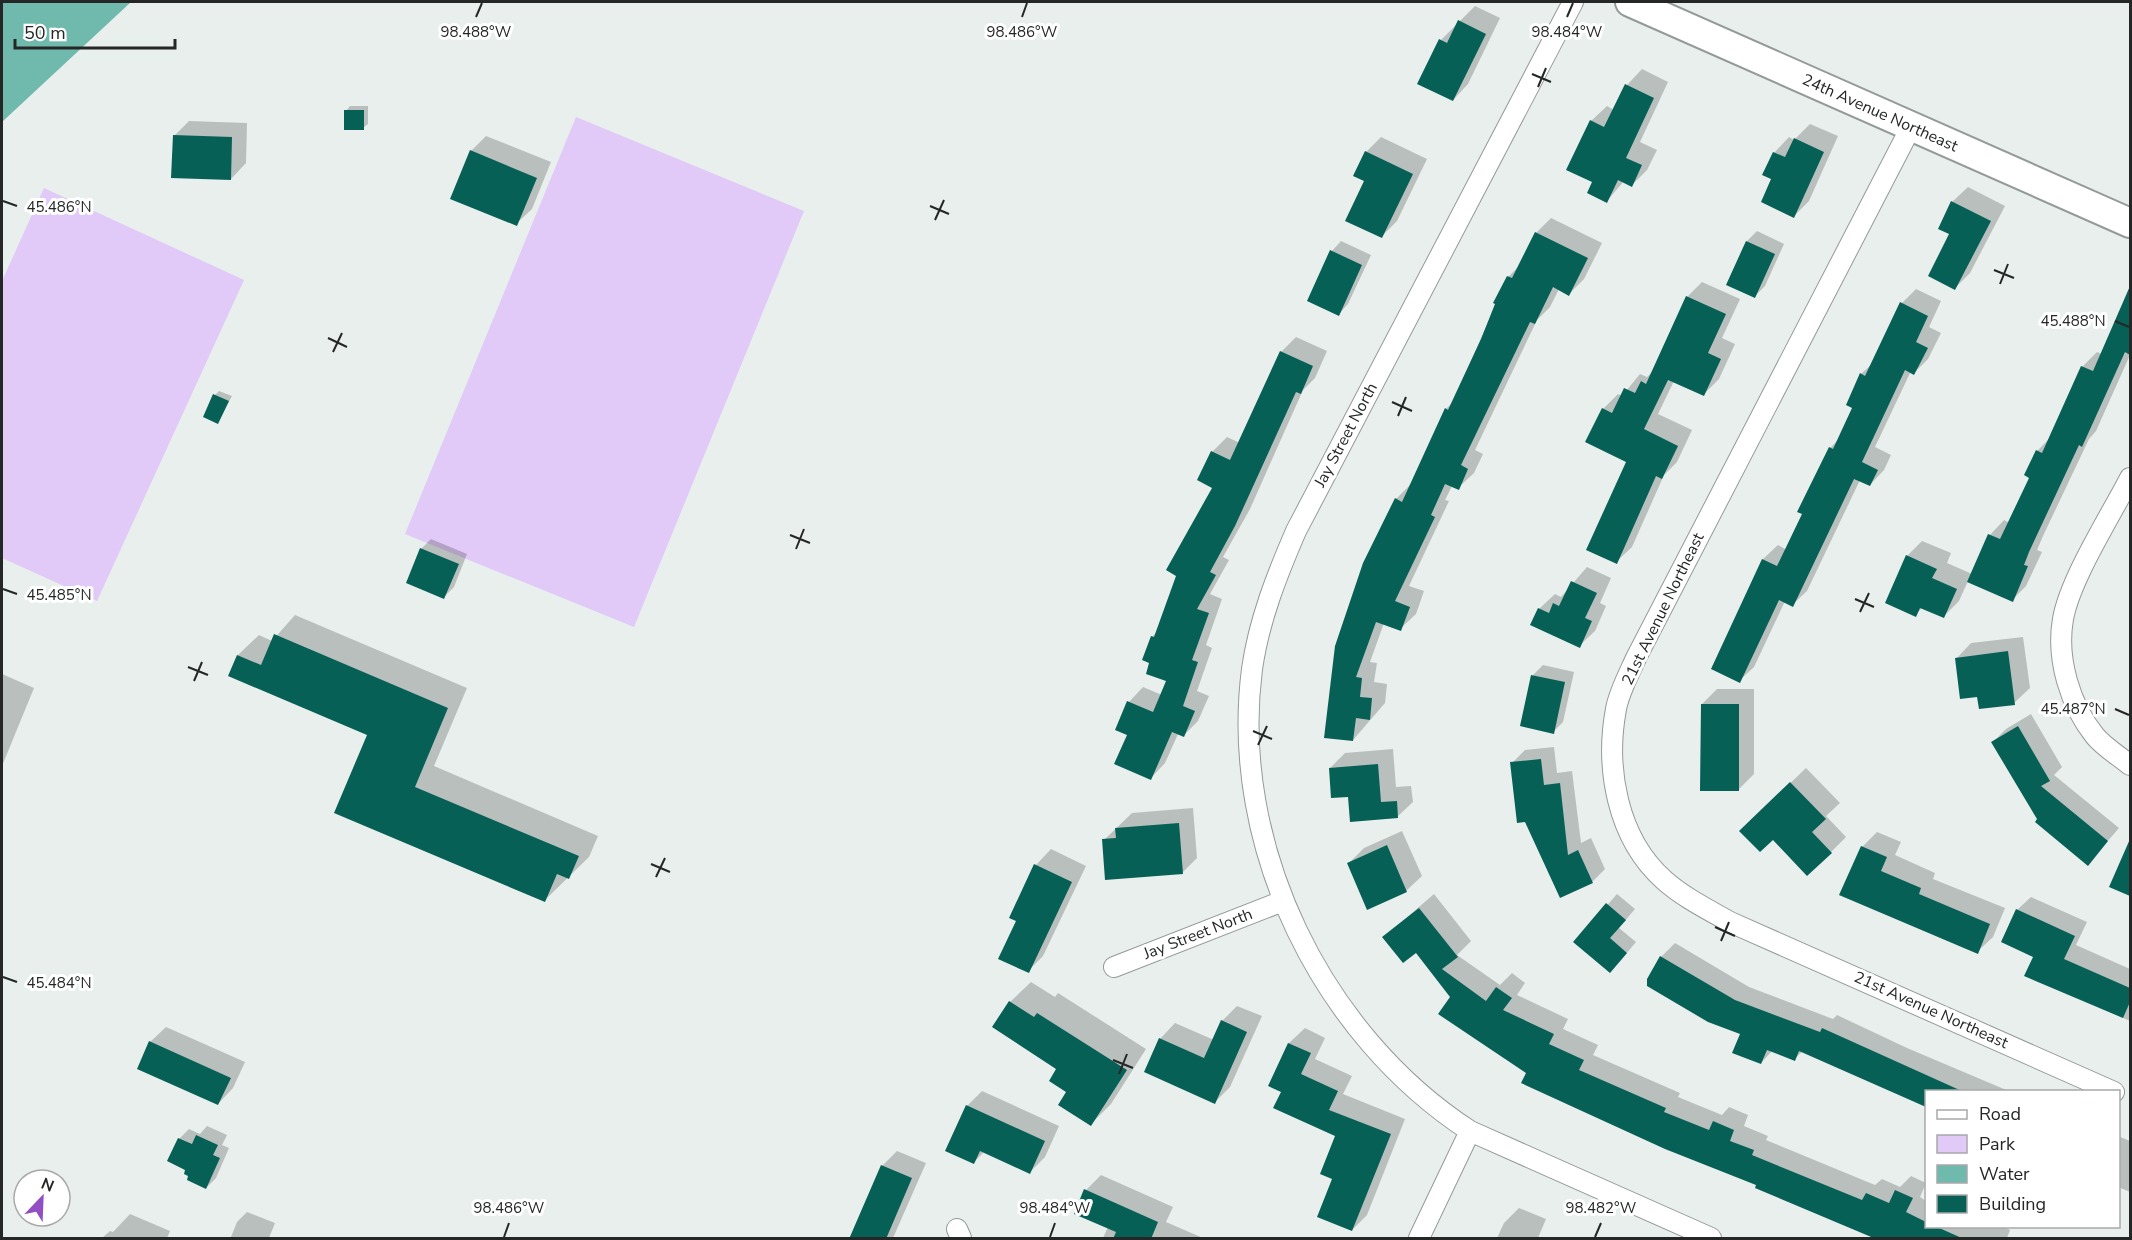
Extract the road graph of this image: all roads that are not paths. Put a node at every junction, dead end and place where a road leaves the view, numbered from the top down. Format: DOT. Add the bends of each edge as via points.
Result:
graph roads {
  1 [pos="1574,2"];
  2 [pos="1630,2"];
  3 [pos="1911,127"];
  4 [pos="2130,223"];
  5 [pos="2130,478"];
  6 [pos="2130,765"];
  7 [pos="1283,901"];
  8 [pos="1114,967"];
  9 [pos="2109,1090"];
  10 [pos="1470,1131"];
  11 [pos="1419,1239"];
  12 [pos="1711,1239"];
  1 -- 7 [label="street, Jay Street North" via="1296,531 1274,582 1254,660 1250,729 1260,819"];
  2 -- 3 [label="main road, 24th Avenue Northeast"];
  3 -- 4 [label="main road, 24th Avenue Northeast"];
  3 -- 9 [label="street, 21st Avenue Northeast" via="1635,658 1616,707 1610,755 1620,810 1631,838 1663,879 1730,922"];
  5 -- 6 [label="street" via="2080,573 2063,618 2061,641 2070,691 2081,716 2097,738"];
  7 -- 8 [label="street, Jay Street North"];
  7 -- 10 [label="street, Jay Street North" via="1310,960 1351,1021 1402,1078"];
  10 -- 11 [label="street"];
  10 -- 12 [label="street, Jay Street North"];
}
